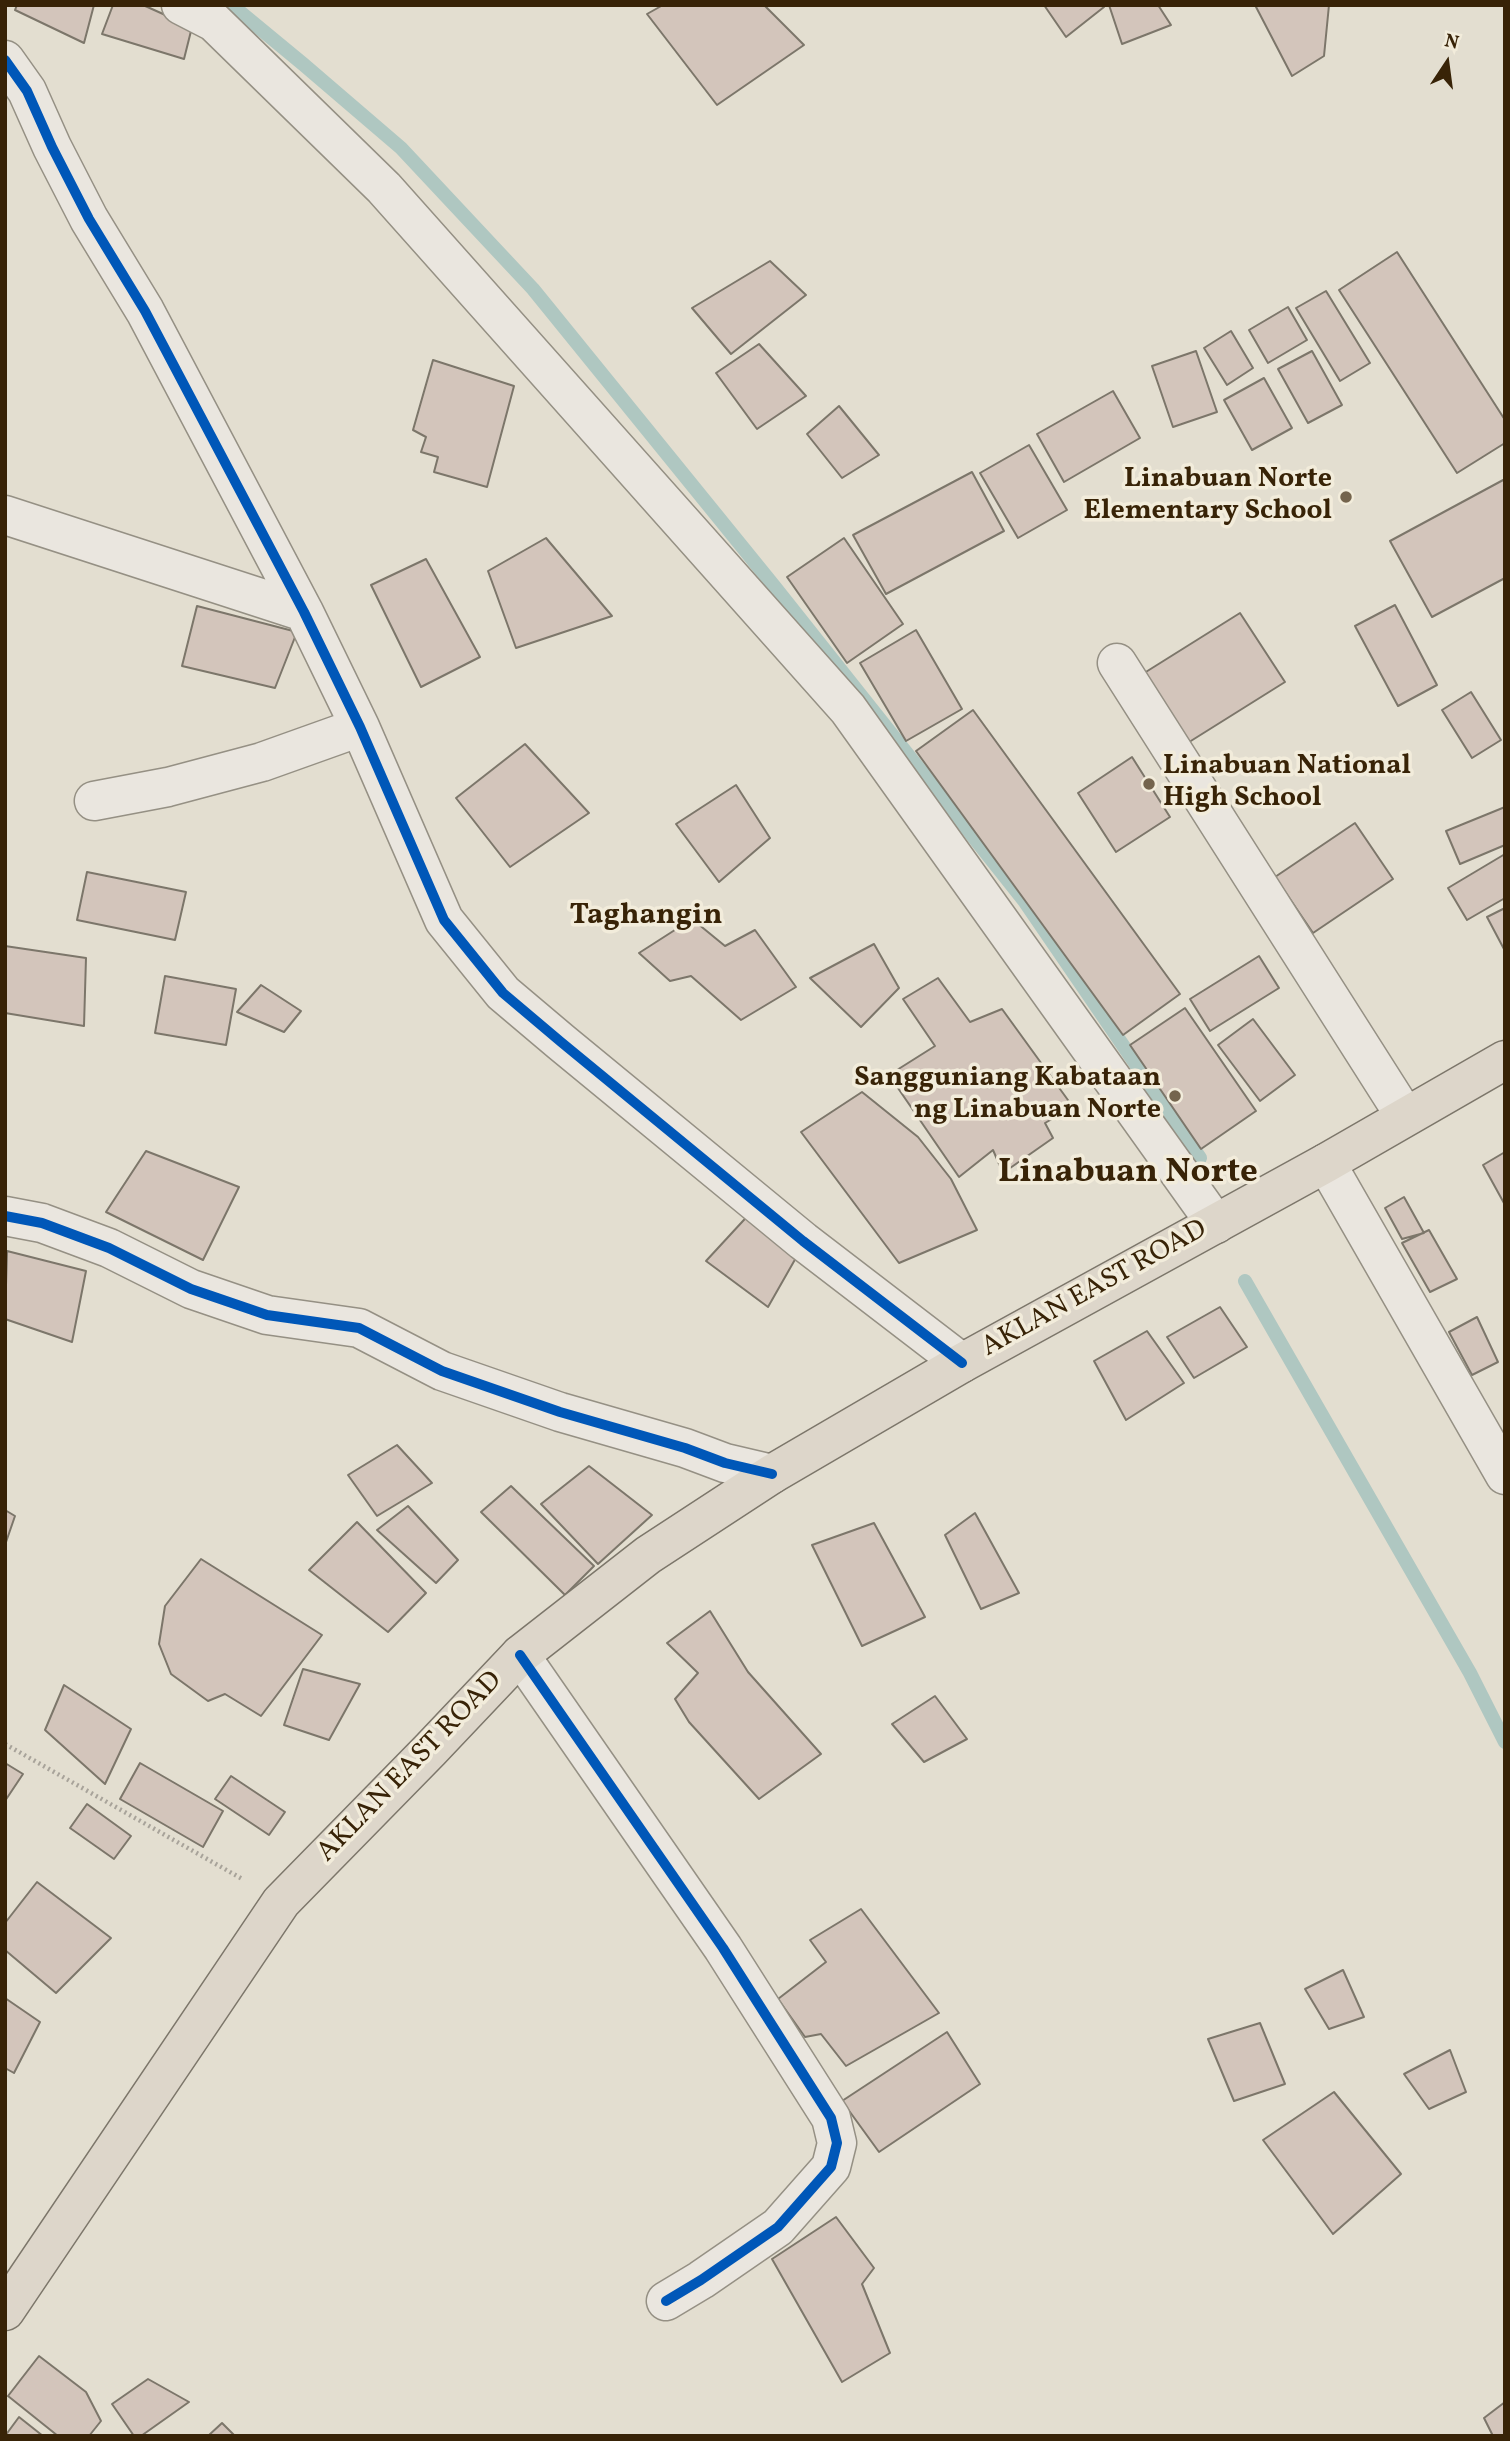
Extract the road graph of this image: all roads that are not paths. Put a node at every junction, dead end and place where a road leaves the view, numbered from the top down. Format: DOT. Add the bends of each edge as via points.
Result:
graph roads {
  1 [pos="181,5"];
  2 [pos="5,60"];
  3 [pos="5,514"];
  4 [pos="304,612"];
  5 [pos="1117,663"];
  6 [pos="360,727"];
  7 [pos="94,801"];
  8 [pos="1505,1060"];
  9 [pos="1405,1116"];
  10 [pos="1326,1163"];
  11 [pos="5,1216"];
  12 [pos="1216,1224"];
  13 [pos="962,1363"];
  14 [pos="772,1474"];
  15 [pos="1505,1475"];
  16 [pos="520,1655"];
  17 [pos="666,2301"];
  18 [pos="5,2311"];
  1 -- 12 [label="street" via="214,22 384,188 848,709"];
  2 -- 4 [label="street" via="27,91 89,219 145,310"];
  3 -- 4 [label="street"];
  4 -- 6 [label="street"];
  5 -- 9 [label="street"];
  6 -- 7 [label="street" via="262,762 168,788"];
  6 -- 13 [label="street" via="444,920 503,993 803,1241"];
  8 -- 9 [label="main road, AKLAN EAST ROAD"];
  9 -- 10 [label="main road, AKLAN EAST ROAD"];
  10 -- 12 [label="main road, AKLAN EAST ROAD"];
  10 -- 15 [label="street"];
  11 -- 14 [label="street" via="42,1223 109,1248 191,1289 267,1315 359,1328 442,1371 560,1412"];
  12 -- 13 [label="main road, AKLAN EAST ROAD"];
  13 -- 14 [label="main road, AKLAN EAST ROAD"];
  14 -- 16 [label="main road, AKLAN EAST ROAD" via="648,1555"];
  16 -- 17 [label="street" via="723,1948 831,2118 837,2143 831,2166 778,2227"];
  16 -- 18 [label="main road, AKLAN EAST ROAD" via="281,1902"];
}
